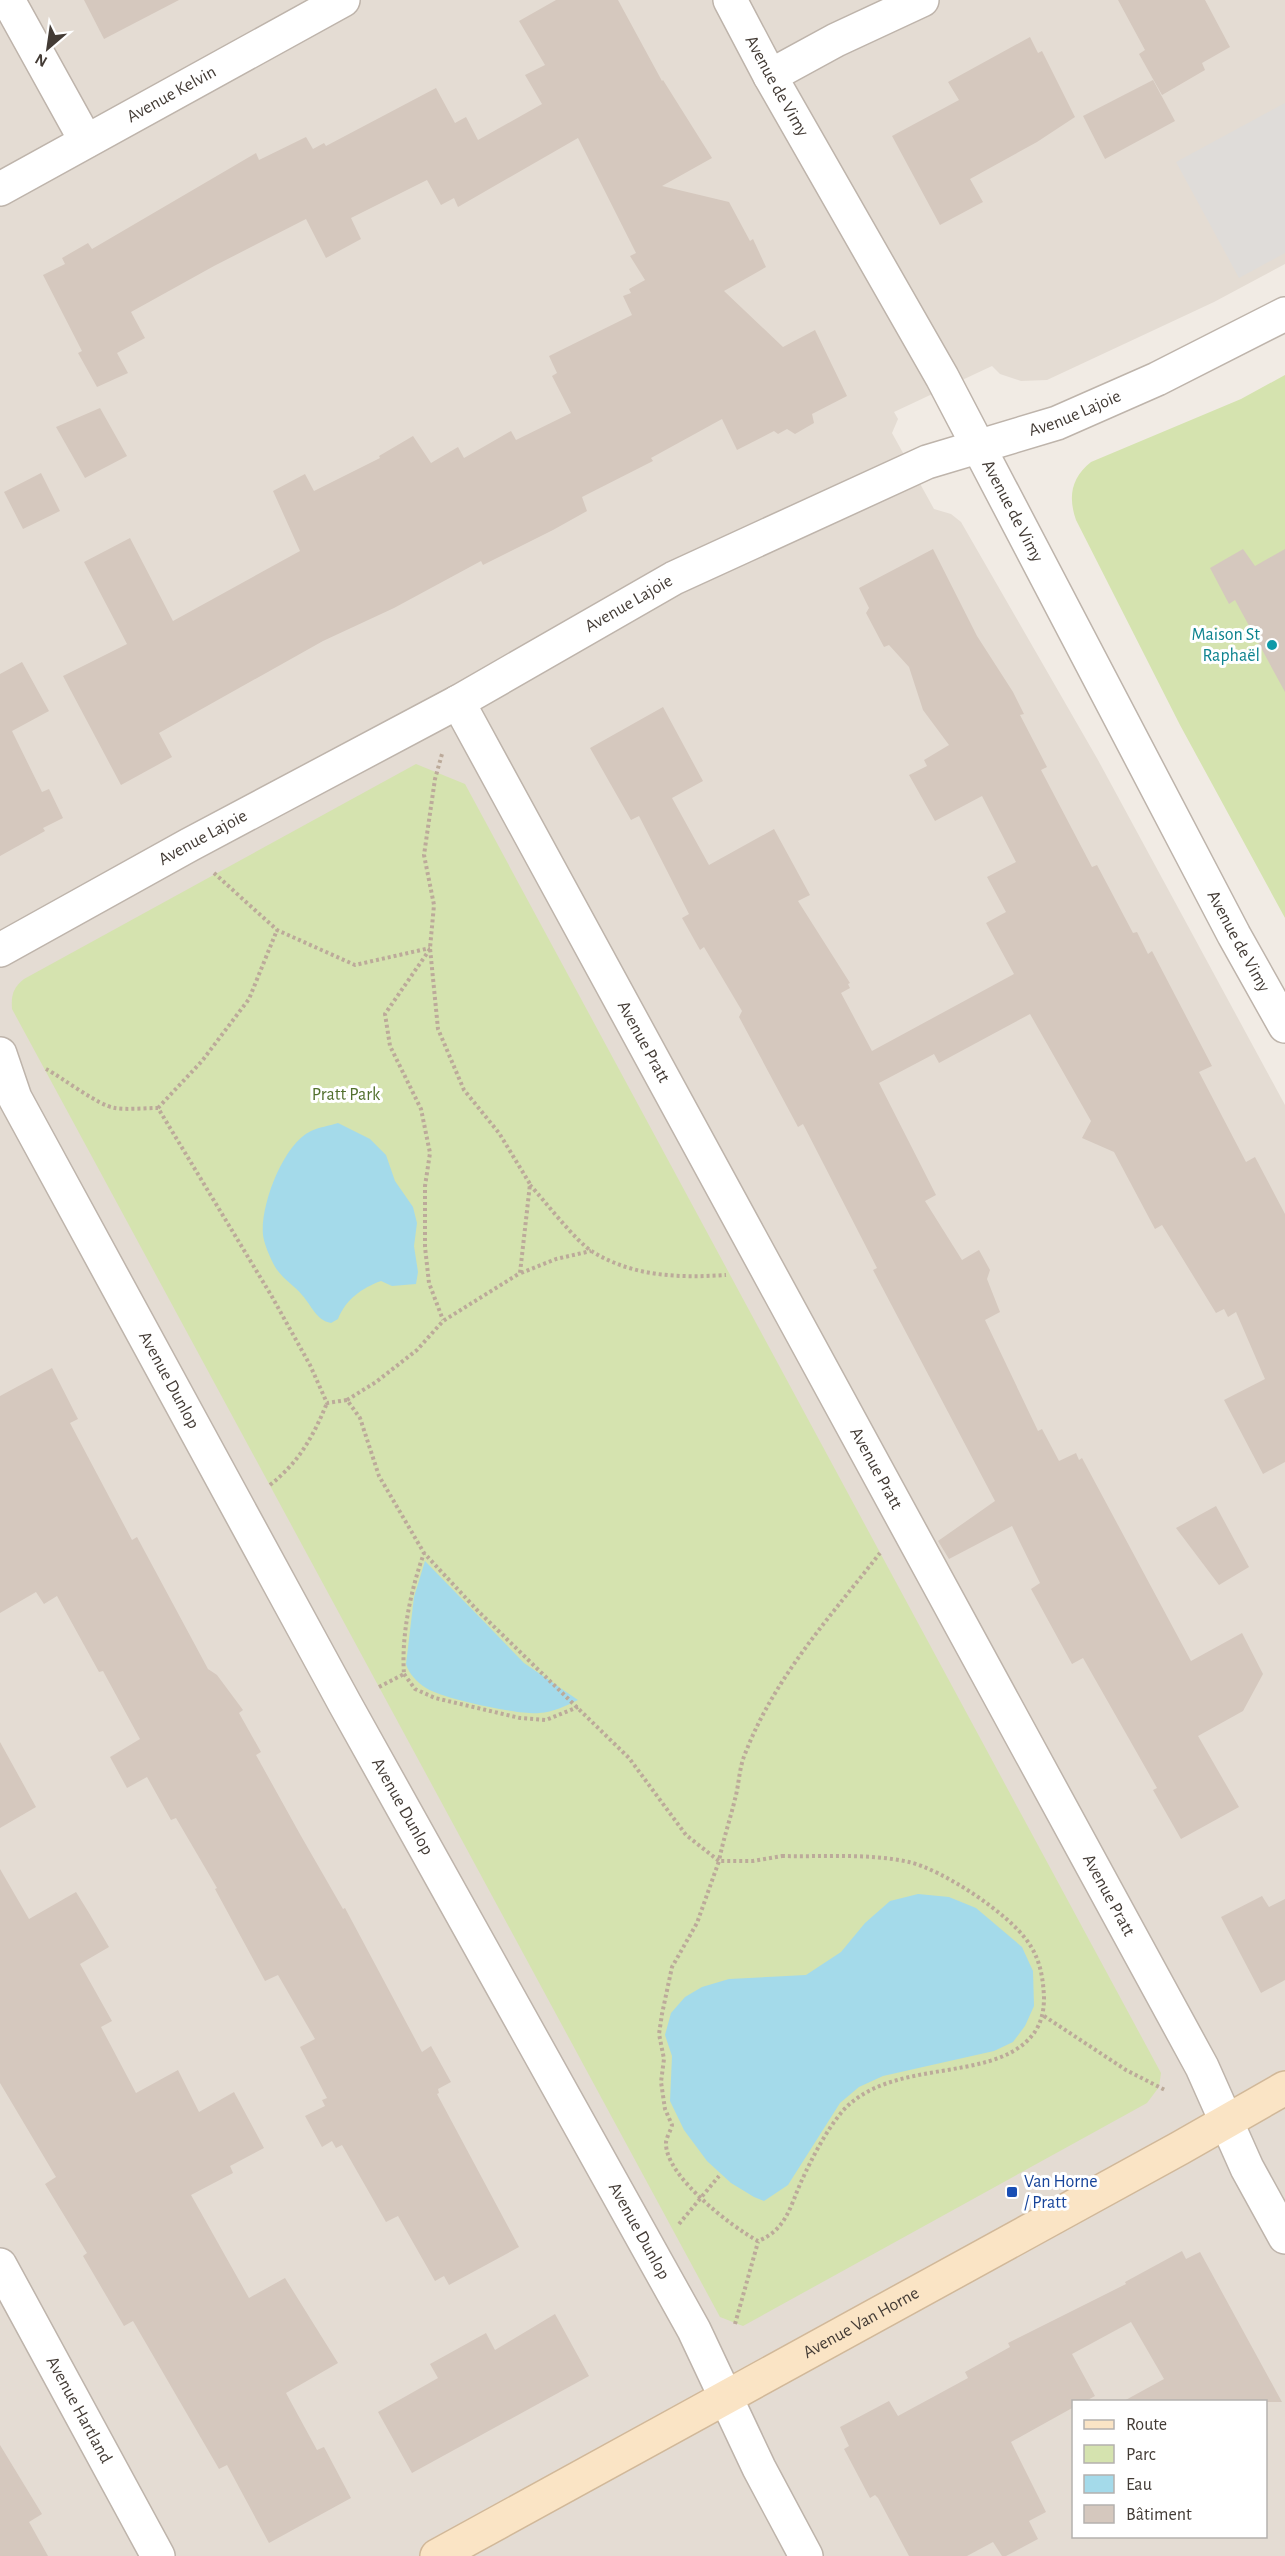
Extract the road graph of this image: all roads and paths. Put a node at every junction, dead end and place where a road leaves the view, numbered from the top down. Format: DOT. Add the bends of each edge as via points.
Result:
graph roads {
  1 [pos="8,0"];
  2 [pos="343,0"];
  3 [pos="730,0"];
  4 [pos="922,0"];
  5 [pos="770,76"];
  6 [pos="86,141"];
  7 [pos="0,189"];
  8 [pos="1285,314"];
  9 [pos="979,448"];
  10 [pos="458,702"];
  11 [pos="442,754"];
  12 [pos="211,870"];
  13 [pos="277,930"];
  14 [pos="430,948"];
  15 [pos="0,950"];
  16 [pos="1285,1026"];
  17 [pos="0,1054"];
  18 [pos="37,1064"];
  19 [pos="158,1108"];
  20 [pos="530,1184"];
  21 [pos="591,1251"];
  22 [pos="520,1273"];
  23 [pos="736,1274"];
  24 [pos="443,1321"];
  25 [pos="347,1400"];
  26 [pos="327,1403"];
  27 [pos="266,1489"];
  28 [pos="884,1548"];
  29 [pos="424,1553"];
  30 [pos="404,1674"];
  31 [pos="374,1689"];
  32 [pos="578,1707"];
  33 [pos="719,1861"];
  34 [pos="1044,2016"];
  35 [pos="1285,2088"];
  36 [pos="1165,2090"];
  37 [pos="1226,2122"];
  38 [pos="719,2176"];
  39 [pos="700,2199"];
  40 [pos="675,2229"];
  41 [pos="1285,2237"];
  42 [pos="758,2241"];
  43 [pos="0,2265"];
  44 [pos="733,2331"];
  45 [pos="725,2398"];
  46 [pos="158,2556"];
  47 [pos="436,2556"];
  48 [pos="806,2556"];
  1 -- 6 [label="street"];
  2 -- 6 [label="street, Avenue Kelvin"];
  3 -- 5 [label="street, Avenue de Vimy"];
  4 -- 5 [label="street"];
  5 -- 9 [label="street, Avenue de Vimy"];
  6 -- 7 [label="street, Avenue Kelvin"];
  8 -- 9 [label="street, Avenue Lajoie" via="1157,379 1057,423"];
  9 -- 10 [label="street, Avenue Lajoie" via="927,462 674,578"];
  9 -- 16 [label="street, Avenue de Vimy"];
  10 -- 15 [label="street, Avenue Lajoie"];
  10 -- 37 [label="street, Avenue Pratt" via="1202,2067"];
  11 -- 14 [label="path" via="424,855 434,905"];
  12 -- 13 [label="path"];
  13 -- 14 [label="path" via="355,966"];
  13 -- 19 [label="path" via="249,999 202,1061"];
  14 -- 20 [label="path" via="438,1029 464,1090 499,1133"];
  14 -- 24 [label="path" via="385,1014 390,1046 421,1109 430,1153 425,1186 425,1247 429,1283"];
  17 -- 45 [label="street, Avenue Dunlop" via="15,1098 351,1714 694,2330"];
  18 -- 19 [label="path" via="114,1108"];
  19 -- 26 [label="path" via="271,1295"];
  20 -- 21 [label="path"];
  20 -- 22 [label="path"];
  21 -- 22 [label="path"];
  21 -- 23 [label="path" via="636,1271 683,1278"];
  22 -- 24 [label="path"];
  24 -- 25 [label="path" via="417,1350"];
  25 -- 26 [label="path"];
  25 -- 29 [label="path" via="360,1418 379,1476"];
  26 -- 27 [label="path" via="291,1469"];
  28 -- 33 [label="path" via="782,1679 744,1756"];
  29 -- 30 [label="path" via="413,1584"];
  29 -- 32 [label="path"];
  30 -- 31 [label="path"];
  30 -- 32 [label="path" via="415,1689 435,1698 520,1718 546,1720"];
  32 -- 33 [label="path" via="629,1758 686,1835"];
  33 -- 34 [label="path" via="782,1856 869,1858 910,1862 943,1877 1006,1918 1028,1942 1042,1971"];
  33 -- 39 [label="path" via="697,1923 672,1967 658,2034 664,2059 660,2082 672,2125 666,2144 681,2176"];
  34 -- 36 [label="path" via="1125,2070"];
  34 -- 42 [label="path" via="1026,2043 1011,2052 983,2062 892,2081 851,2103 837,2118 811,2163 784,2221"];
  35 -- 37 [label="main road, Avenue Van Horne"];
  37 -- 41 [label="street, Avenue Pratt"];
  37 -- 45 [label="main road, Avenue Van Horne"];
  38 -- 39 [label="path"];
  39 -- 40 [label="path"];
  39 -- 42 [label="path"];
  42 -- 44 [label="path"];
  43 -- 46 [label="street, Avenue Hartland"];
  45 -- 47 [label="main road, Avenue Van Horne"];
  45 -- 48 [label="street, Avenue Dunlop"];
}
